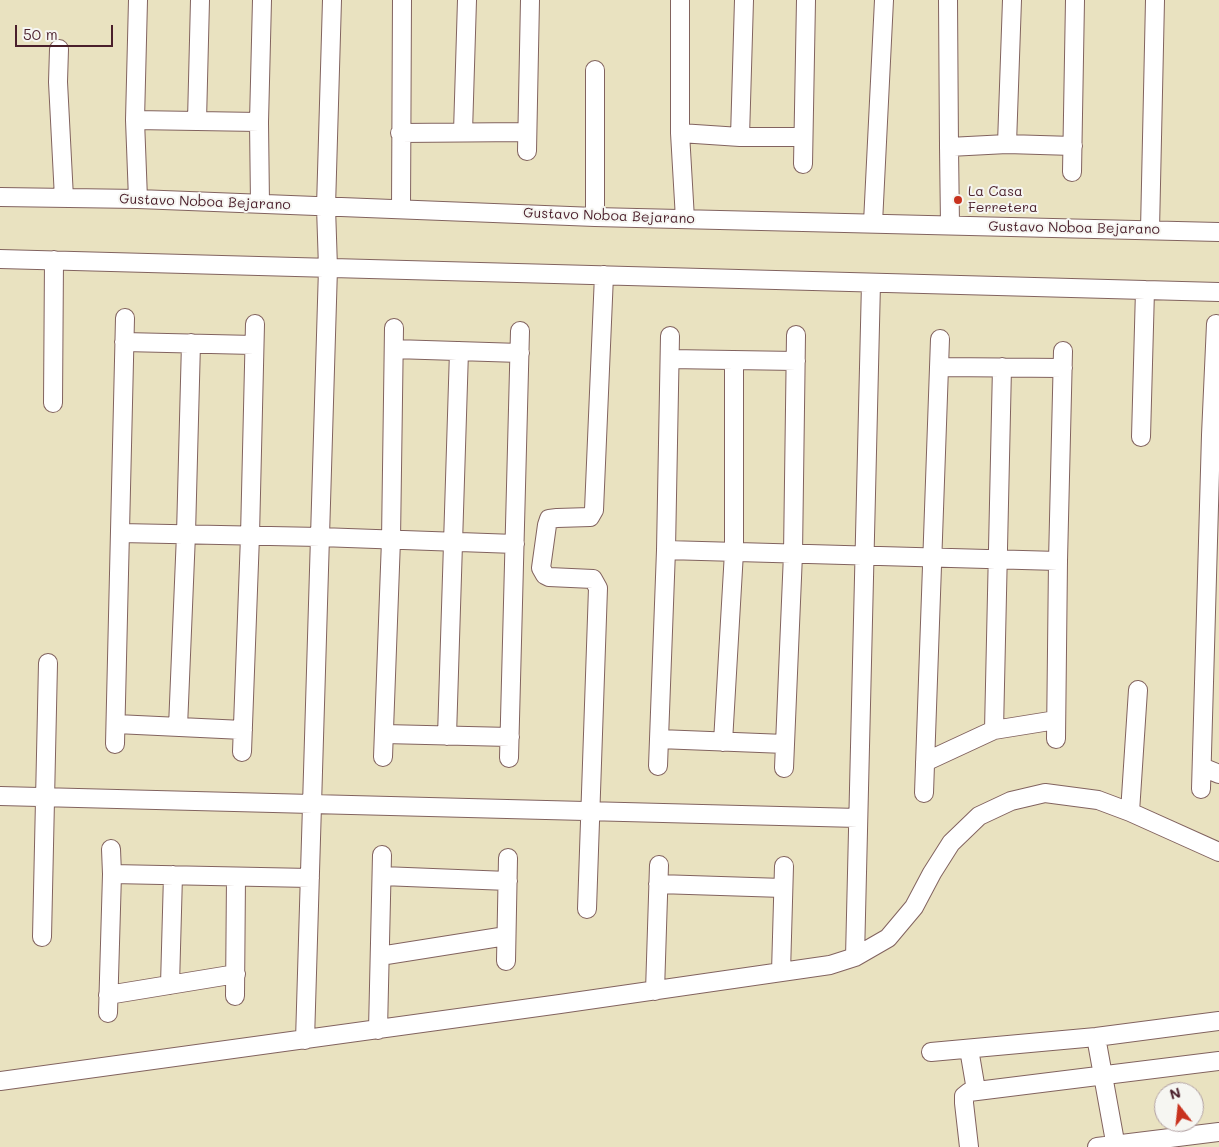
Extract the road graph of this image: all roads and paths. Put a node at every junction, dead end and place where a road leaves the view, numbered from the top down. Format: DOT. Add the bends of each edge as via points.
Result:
graph roads {
  1 [pos="138,0"];
  2 [pos="200,0"];
  3 [pos="262,0"];
  4 [pos="332,0"];
  5 [pos="402,0"];
  6 [pos="467,0"];
  7 [pos="530,0"];
  8 [pos="680,0"];
  9 [pos="744,0"];
  10 [pos="806,0"];
  11 [pos="884,0"];
  12 [pos="948,0"];
  13 [pos="1012,0"];
  14 [pos="1075,0"];
  15 [pos="1155,0"];
  16 [pos="59,49"];
  17 [pos="595,70"];
  18 [pos="135,120"];
  19 [pos="197,121"];
  20 [pos="259,122"];
  21 [pos="463,132"];
  22 [pos="528,132"];
  23 [pos="400,133"];
  24 [pos="680,133"];
  25 [pos="740,137"];
  26 [pos="803,137"];
  27 [pos="1007,144"];
  28 [pos="949,146"];
  29 [pos="1073,146"];
  30 [pos="527,151"];
  31 [pos="803,164"];
  32 [pos="1072,172"];
  33 [pos="0,196"];
  34 [pos="64,198"];
  35 [pos="138,200"];
  36 [pos="260,204"];
  37 [pos="326,207"];
  38 [pos="401,209"];
  39 [pos="595,217"];
  40 [pos="685,219"];
  41 [pos="873,223"];
  42 [pos="950,225"];
  43 [pos="1150,230"];
  44 [pos="1219,232"];
  45 [pos="0,259"];
  46 [pos="54,260"];
  47 [pos="328,268"];
  48 [pos="604,274"];
  49 [pos="871,283"];
  50 [pos="1145,290"];
  51 [pos="1219,292"];
  52 [pos="125,318"];
  53 [pos="255,324"];
  54 [pos="1216,324"];
  55 [pos="394,328"];
  56 [pos="520,331"];
  57 [pos="796,335"];
  58 [pos="670,336"];
  59 [pos="940,339"];
  60 [pos="124,342"];
  61 [pos="191,344"];
  62 [pos="254,345"];
  63 [pos="394,349"];
  64 [pos="459,351"];
  65 [pos="520,353"];
  66 [pos="670,358"];
  67 [pos="734,360"];
  68 [pos="796,362"];
  69 [pos="939,367"];
  70 [pos="1002,367"];
  71 [pos="53,403"];
  72 [pos="1215,435"];
  73 [pos="1141,437"];
  74 [pos="120,533"];
  75 [pos="186,534"];
  76 [pos="250,536"];
  77 [pos="320,537"];
  78 [pos="391,540"];
  79 [pos="454,542"];
  80 [pos="515,544"];
  81 [pos="666,550"];
  82 [pos="734,552"];
  83 [pos="793,554"];
  84 [pos="864,556"];
  85 [pos="932,558"];
  86 [pos="998,559"];
  87 [pos="1058,561"];
  88 [pos="1213,569"];
  89 [pos="48,663"];
  90 [pos="1138,690"];
  91 [pos="1056,720"];
  92 [pos="116,724"];
  93 [pos="178,727"];
  94 [pos="243,730"];
  95 [pos="994,730"];
  96 [pos="384,734"];
  97 [pos="448,736"];
  98 [pos="510,737"];
  99 [pos="659,739"];
  100 [pos="1056,739"];
  101 [pos="723,742"];
  102 [pos="115,744"];
  103 [pos="785,744"];
  104 [pos="242,752"];
  105 [pos="383,757"];
  106 [pos="509,758"];
  107 [pos="925,762"];
  108 [pos="658,766"];
  109 [pos="1202,767"];
  110 [pos="784,768"];
  111 [pos="1219,774"];
  112 [pos="0,783"];
  113 [pos="1201,789"];
  114 [pos="924,793"];
  115 [pos="45,795"];
  116 [pos="0,796"];
  117 [pos="312,804"];
  118 [pos="590,811"];
  119 [pos="1130,812"];
  120 [pos="858,818"];
  121 [pos="111,849"];
  122 [pos="1219,852"];
  123 [pos="382,855"];
  124 [pos="508,858"];
  125 [pos="659,865"];
  126 [pos="784,866"];
  127 [pos="112,874"];
  128 [pos="173,875"];
  129 [pos="382,876"];
  130 [pos="236,877"];
  131 [pos="310,878"];
  132 [pos="508,881"];
  133 [pos="658,884"];
  134 [pos="783,888"];
  135 [pos="587,909"];
  136 [pos="506,936"];
  137 [pos="42,937"];
  138 [pos="380,956"];
  139 [pos="855,957"];
  140 [pos="506,961"];
  141 [pos="781,972"];
  142 [pos="236,974"];
  143 [pos="170,984"];
  144 [pos="655,991"];
  145 [pos="108,995"];
  146 [pos="236,996"];
  147 [pos="108,1013"];
  148 [pos="1219,1021"];
  149 [pos="378,1030"];
  150 [pos="1096,1038"];
  151 [pos="305,1040"];
  152 [pos="969,1049"];
  153 [pos="931,1052"];
  154 [pos="1219,1062"];
  155 [pos="1103,1076"];
  156 [pos="0,1082"];
  157 [pos="976,1090"];
  158 [pos="1219,1132"];
  159 [pos="1116,1146"];
  160 [pos="969,1147"];
  161 [pos="1097,1147"];
  1 -- 18 [label="street"];
  2 -- 19 [label="street"];
  3 -- 20 [label="street"];
  4 -- 37 [label="street"];
  5 -- 23 [label="street"];
  6 -- 21 [label="street"];
  7 -- 22 [label="street"];
  8 -- 24 [label="street"];
  9 -- 25 [label="street"];
  10 -- 26 [label="street"];
  11 -- 41 [label="street"];
  12 -- 28 [label="street"];
  13 -- 27 [label="street"];
  14 -- 29 [label="street"];
  15 -- 43 [label="street"];
  16 -- 34 [label="street"];
  17 -- 39 [label="street"];
  18 -- 19 [label="street"];
  18 -- 35 [label="street"];
  19 -- 20 [label="street"];
  20 -- 36 [label="street"];
  21 -- 22 [label="street"];
  21 -- 23 [label="street"];
  22 -- 30 [label="street"];
  23 -- 38 [label="street"];
  24 -- 25 [label="street"];
  24 -- 40 [label="street"];
  25 -- 26 [label="street"];
  26 -- 31 [label="street"];
  27 -- 28 [label="street"];
  27 -- 29 [label="street"];
  28 -- 42 [label="street"];
  29 -- 32 [label="street"];
  33 -- 34 [label="street, Gustavo Noboa Bejarano"];
  34 -- 35 [label="street, Gustavo Noboa Bejarano"];
  35 -- 36 [label="street, Gustavo Noboa Bejarano"];
  36 -- 37 [label="street, Gustavo Noboa Bejarano"];
  37 -- 38 [label="street, Gustavo Noboa Bejarano"];
  37 -- 47 [label="street"];
  38 -- 39 [label="street, Gustavo Noboa Bejarano"];
  39 -- 40 [label="street, Gustavo Noboa Bejarano"];
  40 -- 41 [label="street, Gustavo Noboa Bejarano"];
  41 -- 42 [label="street, Gustavo Noboa Bejarano"];
  42 -- 43 [label="street, Gustavo Noboa Bejarano"];
  43 -- 44 [label="street, Gustavo Noboa Bejarano"];
  45 -- 46 [label="street"];
  46 -- 47 [label="street"];
  46 -- 71 [label="street"];
  47 -- 48 [label="street"];
  47 -- 77 [label="street"];
  48 -- 49 [label="street"];
  48 -- 118 [label="street" via="594,510 590,517 549,519 541,568 550,577 593,579 598,588"];
  49 -- 50 [label="street"];
  49 -- 84 [label="street"];
  50 -- 51 [label="street"];
  50 -- 73 [label="street"];
  52 -- 60 [label="street"];
  53 -- 62 [label="street"];
  54 -- 72 [label="street"];
  55 -- 63 [label="street"];
  56 -- 65 [label="street"];
  57 -- 68 [label="street"];
  58 -- 66 [label="street"];
  59 -- 69 [label="street"];
  60 -- 61 [label="street"];
  60 -- 74 [label="street"];
  61 -- 62 [label="street"];
  61 -- 75 [label="street"];
  62 -- 76 [label="street"];
  63 -- 64 [label="street"];
  63 -- 78 [label="street"];
  64 -- 65 [label="street"];
  64 -- 79 [label="street"];
  65 -- 80 [label="street"];
  66 -- 67 [label="street"];
  66 -- 81 [label="street"];
  67 -- 68 [label="street"];
  67 -- 82 [label="street"];
  68 -- 83 [label="street"];
  69 -- 70 [label="street"];
  69 -- 85 [label="street"];
  70 -- 86 [label="street"];
  70 -- 87 [label="street" via="1063,360"];
  72 -- 88 [label="street"];
  74 -- 75 [label="street"];
  74 -- 92 [label="street"];
  75 -- 76 [label="street"];
  75 -- 93 [label="street"];
  76 -- 77 [label="street"];
  76 -- 94 [label="street"];
  77 -- 78 [label="street"];
  77 -- 117 [label="street"];
  78 -- 79 [label="street"];
  78 -- 96 [label="street"];
  79 -- 80 [label="street"];
  79 -- 97 [label="street"];
  80 -- 98 [label="street"];
  81 -- 82 [label="street"];
  81 -- 99 [label="street"];
  82 -- 83 [label="street"];
  82 -- 101 [label="street"];
  83 -- 84 [label="street"];
  83 -- 103 [label="street"];
  84 -- 85 [label="street"];
  84 -- 120 [label="street"];
  85 -- 86 [label="street"];
  85 -- 107 [label="street"];
  86 -- 87 [label="street"];
  86 -- 95 [label="street"];
  87 -- 91 [label="street"];
  88 -- 109 [label="street"];
  89 -- 115 [label="street"];
  90 -- 119 [label="street"];
  91 -- 95 [label="street"];
  91 -- 100 [label="street"];
  92 -- 93 [label="street"];
  92 -- 102 [label="street"];
  93 -- 94 [label="street"];
  94 -- 104 [label="street"];
  95 -- 107 [label="street"];
  96 -- 97 [label="street"];
  96 -- 105 [label="street"];
  97 -- 98 [label="street"];
  98 -- 106 [label="street"];
  99 -- 101 [label="street"];
  99 -- 108 [label="street"];
  101 -- 103 [label="street"];
  103 -- 110 [label="street"];
  107 -- 114 [label="street"];
  109 -- 111 [label="street"];
  109 -- 113 [label="street"];
  112 -- 115 [label="street"];
  115 -- 116 [label="street"];
  115 -- 117 [label="street"];
  115 -- 137 [label="street"];
  117 -- 118 [label="street"];
  117 -- 131 [label="street"];
  118 -- 120 [label="street"];
  118 -- 135 [label="street"];
  119 -- 122 [label="street"];
  119 -- 139 [label="street" via="1098,800 1045,793 1010,801 979,816 951,843 914,907 888,938"];
  120 -- 139 [label="street"];
  121 -- 127 [label="street"];
  123 -- 129 [label="street"];
  124 -- 132 [label="street"];
  125 -- 133 [label="street"];
  126 -- 134 [label="street"];
  127 -- 128 [label="street"];
  127 -- 145 [label="street"];
  128 -- 130 [label="street"];
  128 -- 143 [label="street"];
  129 -- 132 [label="street"];
  129 -- 138 [label="street"];
  130 -- 131 [label="street"];
  130 -- 142 [label="street"];
  131 -- 151 [label="street"];
  132 -- 136 [label="street"];
  133 -- 134 [label="street"];
  133 -- 144 [label="street"];
  134 -- 141 [label="street"];
  136 -- 138 [label="street"];
  136 -- 140 [label="street"];
  138 -- 149 [label="street"];
  139 -- 141 [label="street" via="830,965"];
  141 -- 144 [label="street"];
  142 -- 143 [label="street"];
  142 -- 146 [label="street"];
  143 -- 145 [label="street"];
  144 -- 149 [label="street"];
  145 -- 147 [label="street"];
  148 -- 150 [label="street"];
  149 -- 151 [label="street"];
  150 -- 152 [label="street"];
  150 -- 155 [label="street"];
  151 -- 156 [label="street"];
  152 -- 153 [label="street"];
  152 -- 157 [label="street"];
  154 -- 155 [label="street"];
  155 -- 157 [label="street"];
  155 -- 159 [label="street"];
  157 -- 160 [label="street" via="964,1096"];
  158 -- 159 [label="street"];
  159 -- 161 [label="street"];
}
